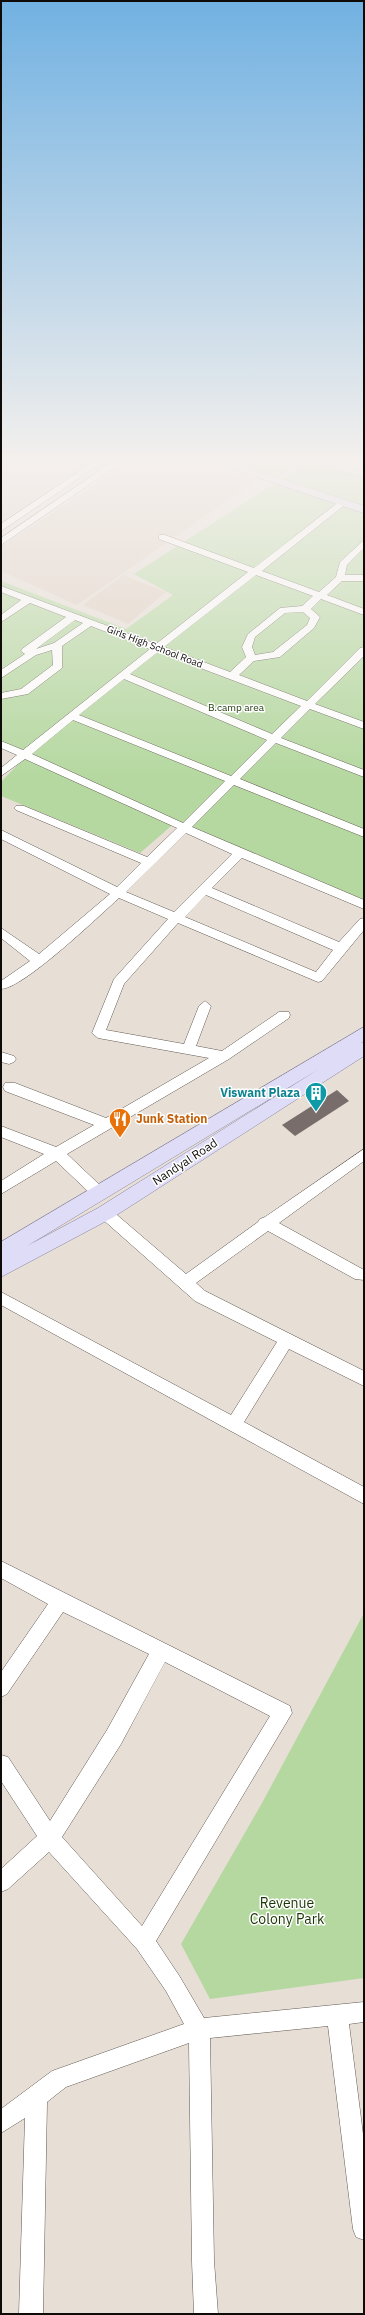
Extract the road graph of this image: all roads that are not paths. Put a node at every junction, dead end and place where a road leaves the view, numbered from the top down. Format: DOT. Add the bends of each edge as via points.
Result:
graph roads {
  1 [pos="238,566"];
  2 [pos="265,566"];
  3 [pos="343,566"];
  4 [pos="256,573"];
  5 [pos="340,578"];
  6 [pos="364,578"];
  7 [pos="1,589"];
  8 [pos="320,596"];
  9 [pos="30,599"];
  10 [pos="305,609"];
  11 [pos="364,612"];
  12 [pos="74,616"];
  13 [pos="1,619"];
  14 [pos="91,622"];
  15 [pos="57,645"];
  16 [pos="158,647"];
  17 [pos="364,650"];
  18 [pos="251,658"];
  19 [pos="1,668"];
  20 [pos="1,675"];
  21 [pos="123,675"];
  22 [pos="233,675"];
  23 [pos="1,696"];
  24 [pos="309,704"];
  25 [pos="72,716"];
  26 [pos="364,726"];
  27 [pos="274,739"];
  28 [pos="1,744"];
  29 [pos="23,754"];
  30 [pos="1,773"];
  31 [pos="364,774"];
  32 [pos="232,780"];
  33 [pos="20,808"];
  34 [pos="183,828"];
  35 [pos="364,833"];
  36 [pos="1,834"];
  37 [pos="240,853"];
  38 [pos="148,862"];
  39 [pos="203,889"];
  40 [pos="118,893"];
  41 [pos="364,905"];
  42 [pos="176,918"];
  43 [pos="364,922"];
  44 [pos="1,932"];
  45 [pos="342,948"];
  46 [pos="40,961"];
  47 [pos="4,985"];
  48 [pos="205,1006"];
  49 [pos="284,1015"];
  50 [pos="364,1033"];
  51 [pos="188,1050"];
  52 [pos="361,1053"];
  53 [pos="224,1056"];
  54 [pos="10,1087"];
  55 [pos="108,1124"];
  56 [pos="1,1131"];
  57 [pos="57,1153"];
  58 [pos="364,1154"];
  59 [pos="1,1188"];
  60 [pos="99,1193"];
  61 [pos="105,1213"];
  62 [pos="265,1223"];
  63 [pos="1,1252"];
  64 [pos="1,1269"];
  65 [pos="363,1274"];
  66 [pos="185,1283"];
  67 [pos="1,1298"];
  68 [pos="287,1340"];
  69 [pos="364,1379"];
  70 [pos="234,1425"];
  71 [pos="364,1496"];
  72 [pos="1,1569"];
  73 [pos="60,1601"];
  74 [pos="161,1650"];
  75 [pos="1,1688"];
  76 [pos="1,1764"];
  77 [pos="50,1838"];
  78 [pos="1,1882"];
  79 [pos="144,1942"];
  80 [pos="364,2012"];
  81 [pos="337,2015"];
  82 [pos="199,2029"];
  83 [pos="36,2096"];
  84 [pos="1,2122"];
  85 [pos="364,2229"];
  86 [pos="31,2314"];
  87 [pos="206,2314"];
  1 -- 4 [label="street"];
  2 -- 4 [label="street"];
  3 -- 5 [label="street"];
  4 -- 8 [label="street"];
  4 -- 16 [label="street"];
  5 -- 6 [label="street"];
  5 -- 8 [label="street"];
  7 -- 9 [label="street, Girls High School Road"];
  8 -- 10 [label="street"];
  8 -- 11 [label="street"];
  9 -- 12 [label="street, Girls High School Road"];
  9 -- 13 [label="street"];
  10 -- 18 [label="street" via="283,610 251,636 247,647"];
  10 -- 18 [label="street" via="315,617 311,626 276,655"];
  12 -- 14 [label="street, Girls High School Road"];
  12 -- 19 [label="street"];
  14 -- 15 [label="street"];
  14 -- 16 [label="street, Girls High School Road"];
  15 -- 20 [label="street" via="32,653"];
  15 -- 23 [label="street" via="58,666 24,692"];
  16 -- 21 [label="street"];
  16 -- 22 [label="street, Girls High School Road"];
  17 -- 24 [label="street"];
  18 -- 22 [label="street"];
  21 -- 25 [label="street"];
  21 -- 27 [label="street"];
  22 -- 24 [label="street, Girls High School Road"];
  24 -- 26 [label="street, Girls High School Road"];
  24 -- 27 [label="street"];
  25 -- 29 [label="street"];
  25 -- 32 [label="street"];
  27 -- 31 [label="street"];
  27 -- 32 [label="street"];
  28 -- 29 [label="street"];
  29 -- 30 [label="street"];
  29 -- 34 [label="street"];
  32 -- 34 [label="street"];
  32 -- 35 [label="street"];
  33 -- 38 [label="street"];
  34 -- 37 [label="street"];
  34 -- 38 [label="street"];
  36 -- 40 [label="street"];
  37 -- 39 [label="street"];
  37 -- 41 [label="street"];
  38 -- 40 [label="street"];
  39 -- 42 [label="street"];
  39 -- 45 [label="street"];
  40 -- 42 [label="street"];
  40 -- 46 [label="street"];
  42 -- 45 [label="street" via="318,978"];
  42 -- 51 [label="street" via="118,982 98,1033"];
  43 -- 45 [label="street"];
  44 -- 46 [label="street"];
  46 -- 47 [label="street"];
  48 -- 51 [label="street"];
  49 -- 53 [label="street"];
  50 -- 60 [label="main road, Nandyal Road"];
  51 -- 53 [label="street"];
  52 -- 61 [label="main road, Nandyal Road"];
  53 -- 55 [label="street"];
  54 -- 55 [label="street"];
  55 -- 57 [label="street"];
  56 -- 57 [label="street"];
  57 -- 59 [label="street"];
  57 -- 60 [label="street"];
  58 -- 62 [label="street"];
  60 -- 63 [label="main road, Nandyal Road"];
  61 -- 64 [label="main road, Nandyal Road"];
  61 -- 66 [label="street"];
  62 -- 65 [label="street"];
  62 -- 66 [label="street"];
  66 -- 68 [label="street" via="200,1296"];
  67 -- 70 [label="street"];
  68 -- 69 [label="street"];
  68 -- 70 [label="street"];
  70 -- 71 [label="street"];
  72 -- 73 [label="street"];
  73 -- 74 [label="street"];
  73 -- 75 [label="street"];
  74 -- 77 [label="street" via="114,1737"];
  74 -- 79 [label="street" via="283,1714"];
  76 -- 77 [label="street"];
  77 -- 78 [label="street"];
  77 -- 79 [label="street" via="102,1899"];
  79 -- 82 [label="street" via="173,1984"];
  80 -- 81 [label="street"];
  81 -- 82 [label="street"];
  81 -- 85 [label="street"];
  82 -- 83 [label="street" via="60,2079"];
  82 -- 87 [label="street"];
  83 -- 84 [label="street"];
  83 -- 86 [label="street"];
}
